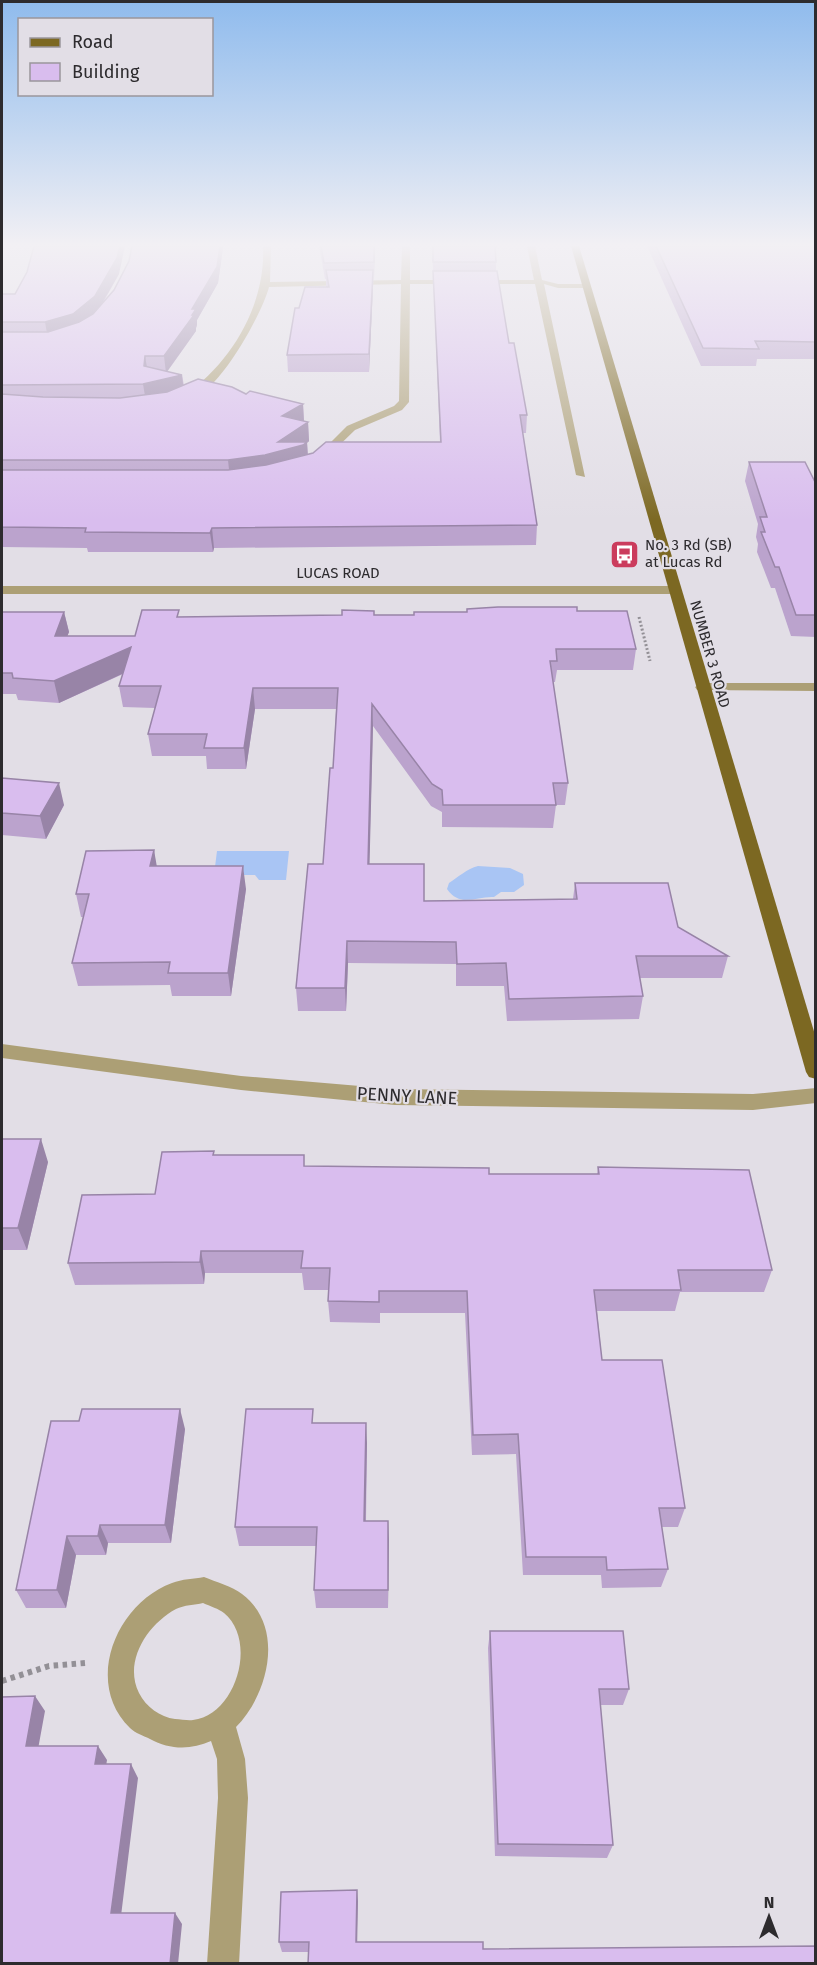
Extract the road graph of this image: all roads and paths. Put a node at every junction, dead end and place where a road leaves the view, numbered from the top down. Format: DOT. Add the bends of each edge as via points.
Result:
graph roads {
  1 [pos="240,338"];
  2 [pos="404,338"];
  3 [pos="551,338"];
  4 [pos="602,338"];
  5 [pos="175,402"];
  6 [pos="309,468"];
  7 [pos="581,475"];
  8 [pos="2,590"];
  9 [pos="675,590"];
  10 [pos="638,611"];
  11 [pos="650,661"];
  12 [pos="702,687"];
  13 [pos="816,687"];
  14 [pos="2,1051"];
  15 [pos="816,1072"];
  16 [pos="816,1095"];
  17 [pos="122,1661"];
  18 [pos="2,1681"];
  19 [pos="220,1723"];
  20 [pos="223,1964"];
  1 -- 5 [label="street" via="198,390"];
  2 -- 6 [label="street" via="402,405 351,428"];
  3 -- 7 [label="street"];
  4 -- 9 [label="main road, NUMBER 3 ROAD"];
  8 -- 9 [label="street, LUCAS ROAD"];
  9 -- 12 [label="main road, NUMBER 3 ROAD"];
  10 -- 11 [label="path"];
  12 -- 13 [label="street"];
  12 -- 15 [label="main road, NUMBER 3 ROAD"];
  14 -- 16 [label="street, PENNY LANE" via="250,1084 395,1097 753,1102"];
  17 -- 18 [label="path" via="49,1666"];
  17 -- 19 [label="street" via="124,1693 148,1725 166,1733 186,1734"];
  17 -- 19 [label="street" via="138,1621 162,1600 204,1590 233,1602 247,1618 256,1662 244,1697"];
  19 -- 20 [label="street" via="231,1759 233,1798"];
}
